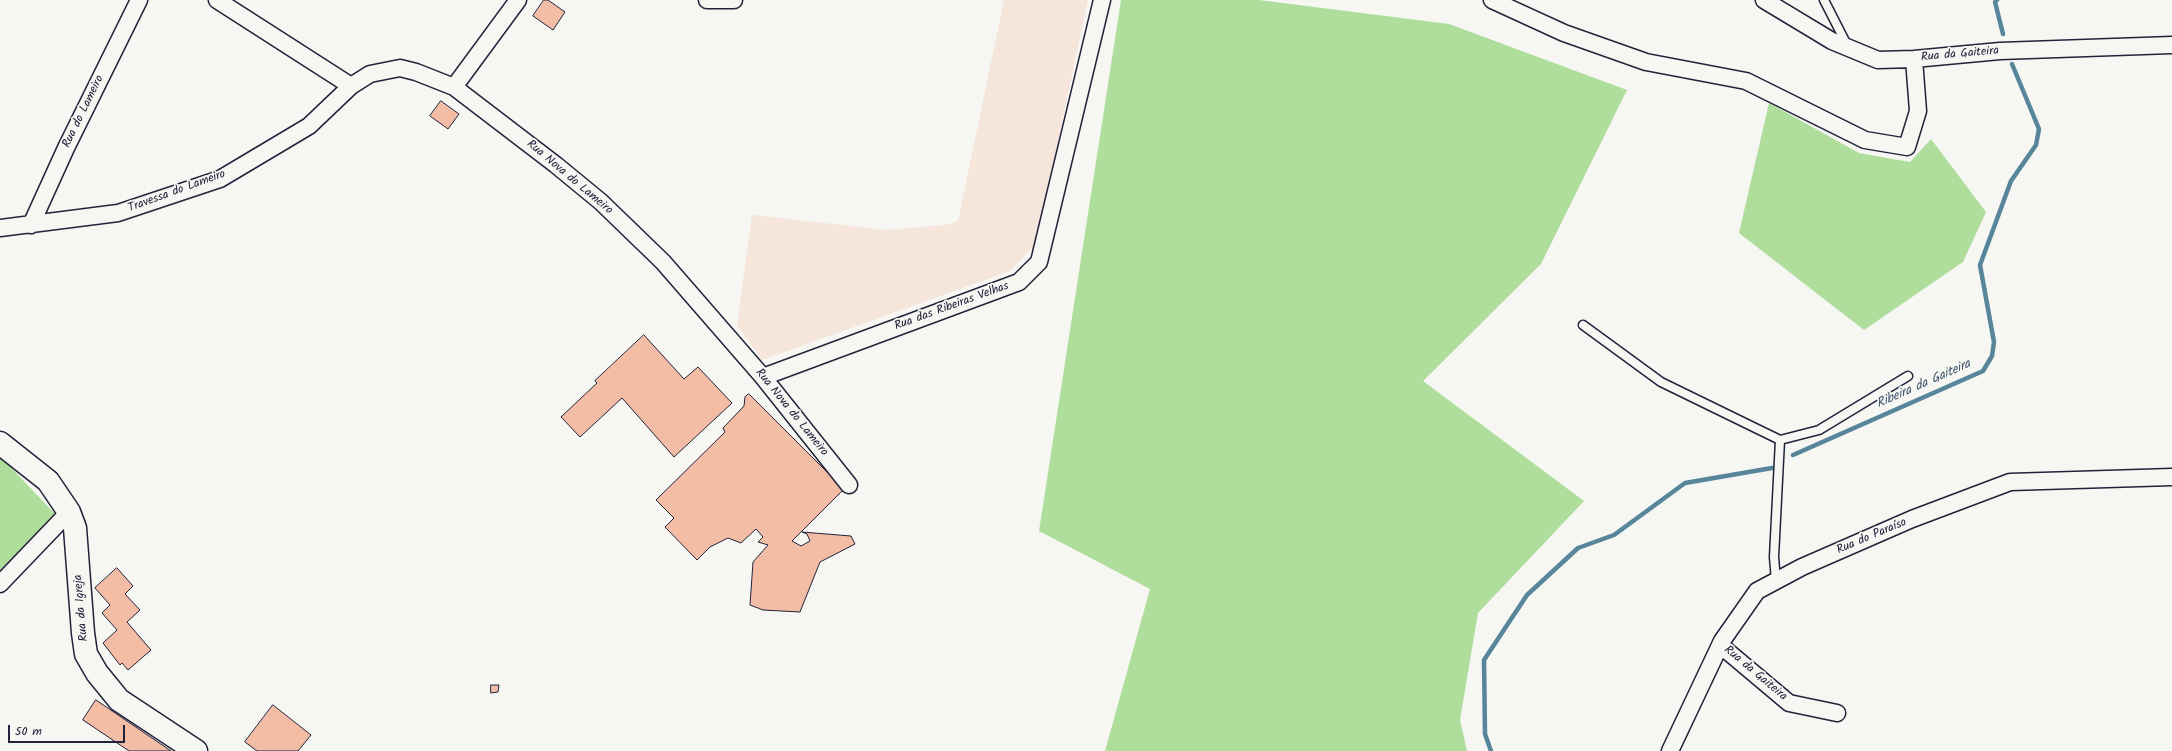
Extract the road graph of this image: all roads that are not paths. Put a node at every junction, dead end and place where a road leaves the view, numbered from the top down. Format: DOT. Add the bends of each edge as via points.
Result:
graph roads {
  1 [pos="139,0"];
  2 [pos="217,0"];
  3 [pos="518,0"];
  4 [pos="707,0"];
  5 [pos="734,0"];
  6 [pos="1102,0"];
  7 [pos="1492,0"];
  8 [pos="1764,0"];
  9 [pos="1824,0"];
  10 [pos="2172,45"];
  11 [pos="1848,48"];
  12 [pos="1914,59"];
  13 [pos="351,86"];
  14 [pos="454,87"];
  15 [pos="31,225"];
  16 [pos="0,228"];
  17 [pos="1583,325"];
  18 [pos="1908,376"];
  19 [pos="763,377"];
  20 [pos="1780,440"];
  21 [pos="0,443"];
  22 [pos="2172,476"];
  23 [pos="849,485"];
  24 [pos="69,512"];
  25 [pos="1776,581"];
  26 [pos="0,584"];
  27 [pos="1720,646"];
  28 [pos="1837,713"];
  29 [pos="196,751"];
  30 [pos="1670,751"];
  1 -- 15 [label="street, Rua do Lameiro"];
  2 -- 13 [label="street"];
  3 -- 14 [label="street"];
  4 -- 5 [label="street"];
  6 -- 19 [label="street, Rua das Ribeiras Velhas" via="1039,262 1019,282"];
  7 -- 12 [label="street" via="1564,33 1646,62 1746,81 1865,140 1907,147 1918,111"];
  8 -- 11 [label="street, Rua da Gaiteira" via="1832,42"];
  9 -- 11 [label="lane"];
  10 -- 12 [label="street, Rua da Gaiteira" via="2000,51"];
  11 -- 12 [label="street, Rua da Gaiteira" via="1878,60"];
  13 -- 14 [label="street, Rua Nova do Lameiro" via="370,74 400,68"];
  13 -- 15 [label="street, Travessa do Lameiro" via="309,126 220,179 118,213"];
  14 -- 19 [label="street, Rua Nova do Lameiro" via="601,202 663,262"];
  15 -- 16 [label="street, Travessa do Lameiro"];
  17 -- 20 [label="lane" via="1661,382"];
  18 -- 20 [label="lane" via="1819,430"];
  19 -- 23 [label="street, Rua Nova do Lameiro"];
  20 -- 25 [label="lane" via="1774,556"];
  21 -- 24 [label="main road, Rua da Igreja" via="48,481"];
  22 -- 25 [label="street, Rua do Paraíso" via="2010,482 1912,519"];
  24 -- 26 [label="street"];
  24 -- 29 [label="main road, Rua da Igreja" via="75,528 86,654 104,683 120,700"];
  25 -- 27 [label="street, Rua do Paraíso" via="1757,591"];
  27 -- 28 [label="street, Rua da Gaiteira" via="1789,703"];
  27 -- 30 [label="street, Rua do Paraíso"];
}
